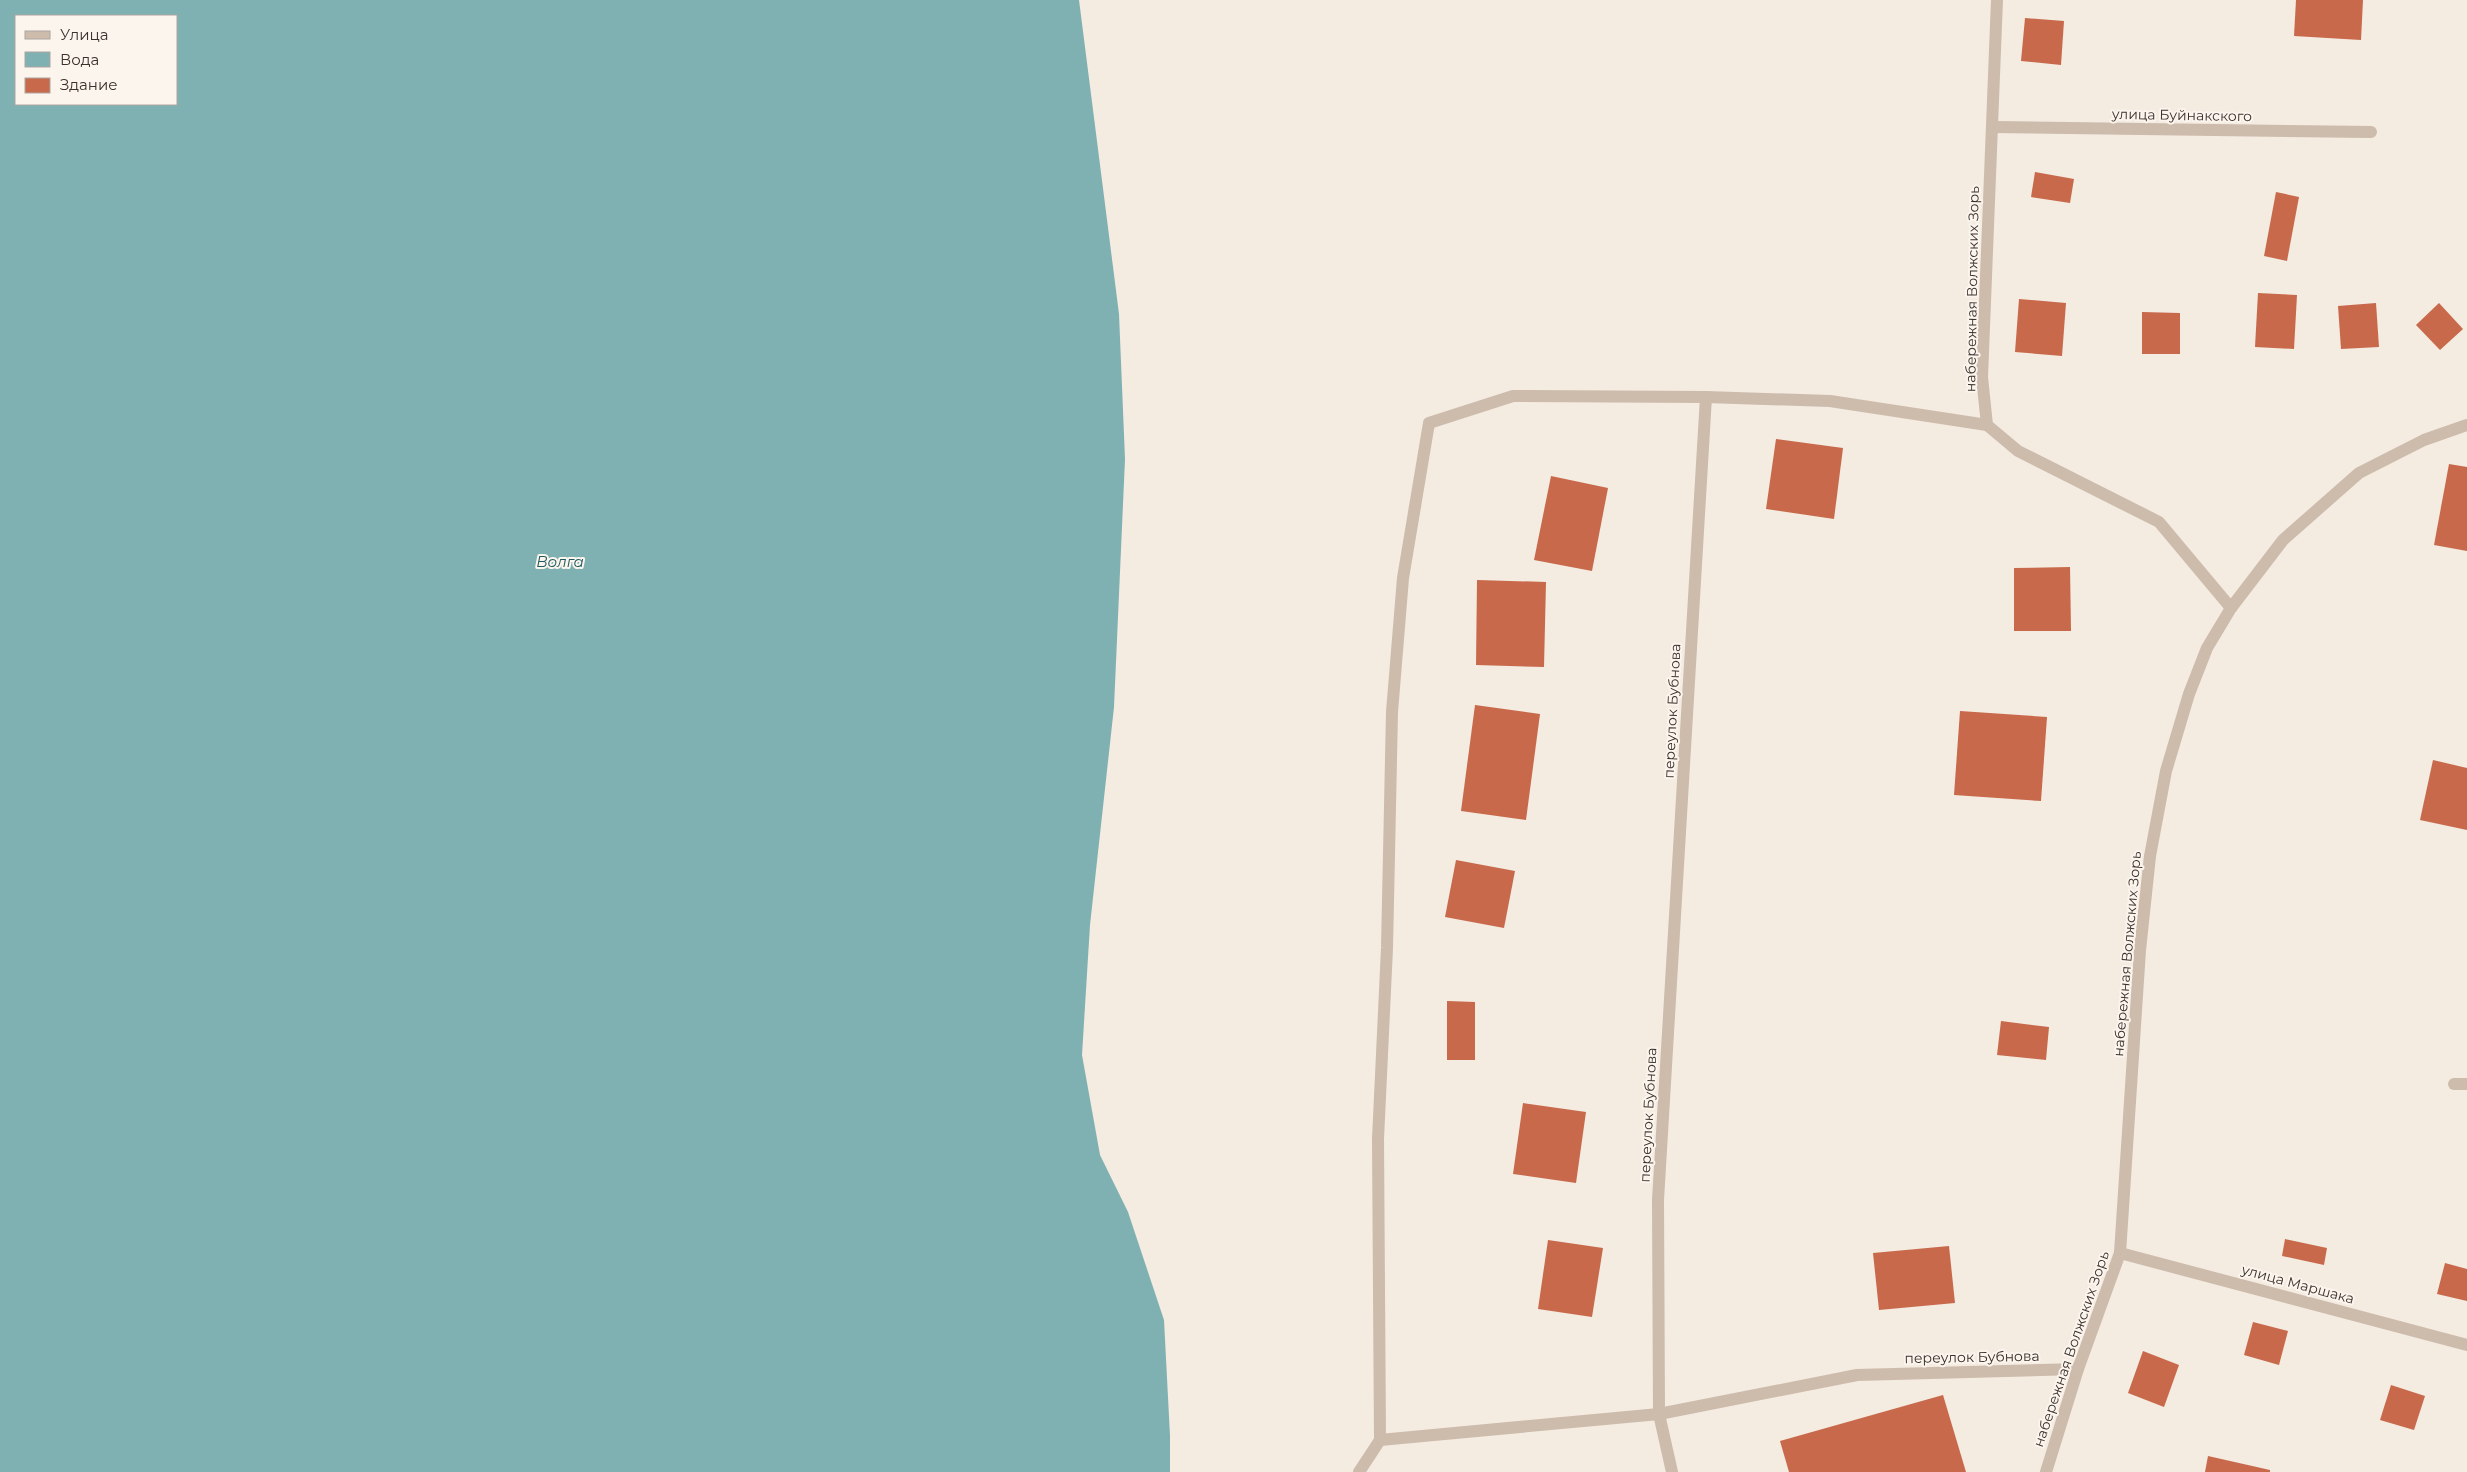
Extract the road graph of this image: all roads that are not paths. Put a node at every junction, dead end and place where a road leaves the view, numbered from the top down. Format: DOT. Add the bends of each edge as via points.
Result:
graph roads {
  1 [pos="1997,0"];
  2 [pos="1992,127"];
  3 [pos="2371,132"];
  4 [pos="1706,397"];
  5 [pos="1987,425"];
  6 [pos="2467,425"];
  7 [pos="2231,608"];
  8 [pos="2120,1252"];
  9 [pos="2467,1345"];
  10 [pos="2078,1369"];
  11 [pos="1659,1414"];
  12 [pos="1380,1440"];
  13 [pos="1359,1472"];
  14 [pos="1672,1472"];
  15 [pos="2046,1472"];
  1 -- 2 [label="street, набережная Волжских Зорь"];
  2 -- 3 [label="street, улица Буйнакского"];
  2 -- 5 [label="street, набережная Волжских Зорь" via="1982,377"];
  4 -- 5 [label="street" via="1830,401"];
  4 -- 11 [label="street, переулок Бубнова" via="1658,1200"];
  4 -- 12 [label="street" via="1513,396 1429,423 1403,578 1392,712 1388,948 1378,1139"];
  5 -- 7 [label="street" via="2018,451 2159,522"];
  6 -- 7 [label="street, набережная Волжских Зорь" via="2424,440 2360,473 2283,540"];
  7 -- 8 [label="street, набережная Волжских Зорь" via="2207,648 2189,694 2166,771 2150,856 2140,950"];
  8 -- 9 [label="street, улица Маршака"];
  8 -- 10 [label="street, набережная Волжских Зорь"];
  10 -- 11 [label="street, переулок Бубнова" via="1857,1375"];
  10 -- 15 [label="street, набережная Волжских Зорь"];
  11 -- 12 [label="street"];
  11 -- 14 [label="street"];
  12 -- 13 [label="street"];
}
